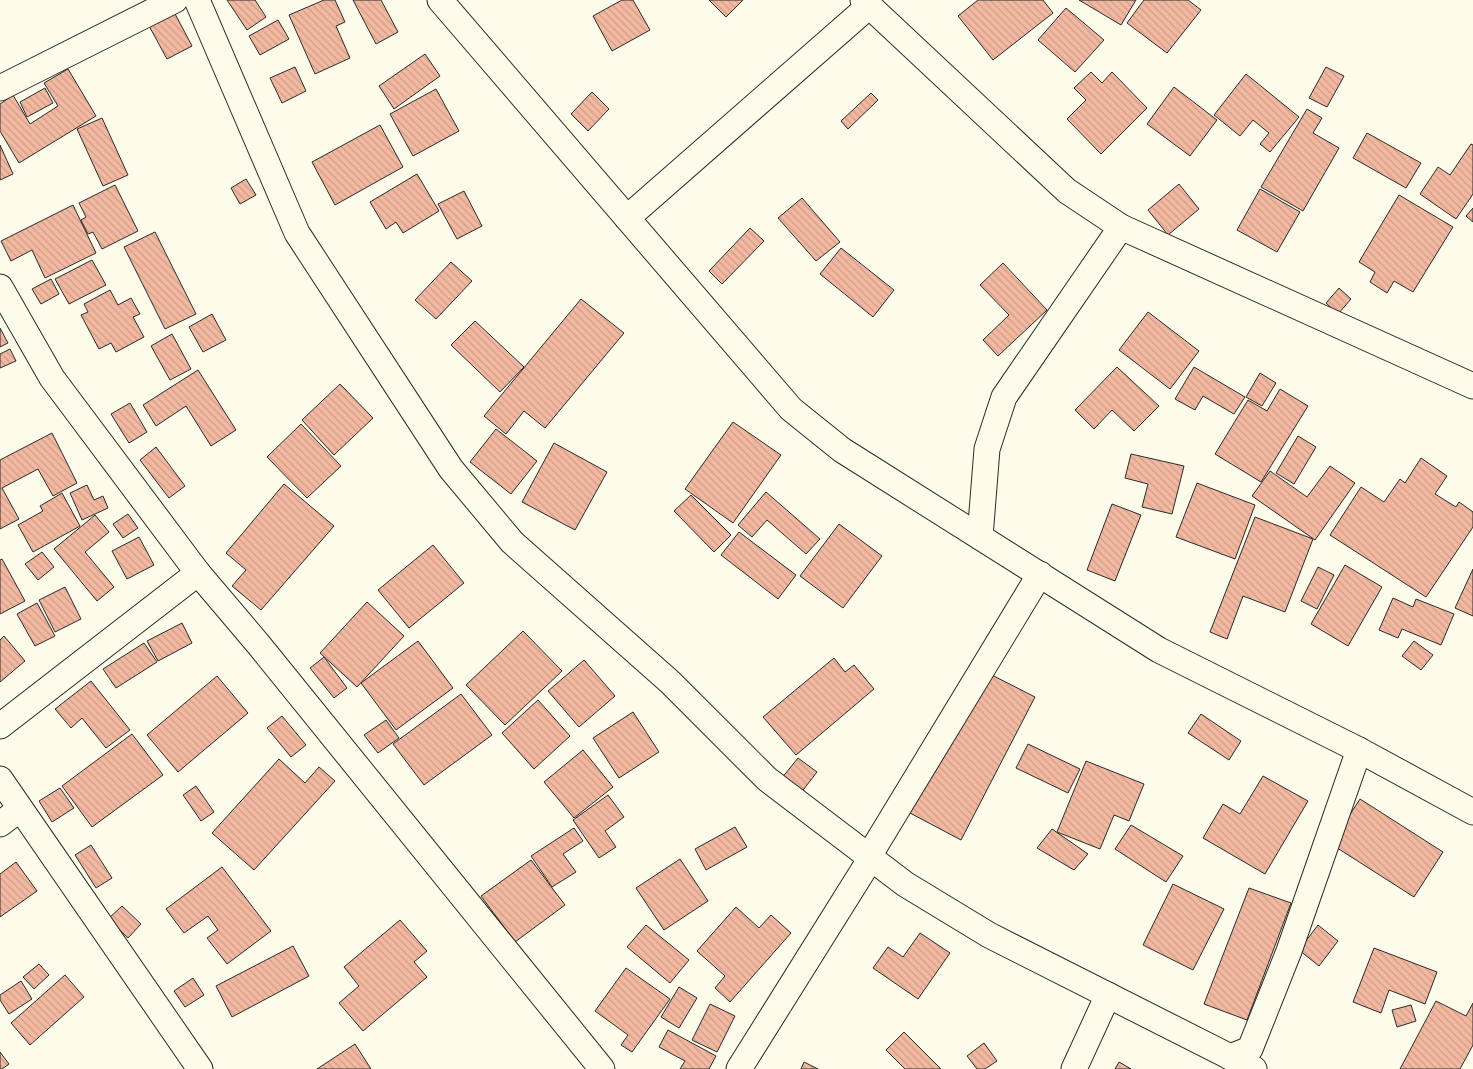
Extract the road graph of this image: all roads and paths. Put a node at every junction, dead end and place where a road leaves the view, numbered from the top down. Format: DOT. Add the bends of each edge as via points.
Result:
graph roads {
  1 [pos="175,0"];
  2 [pos="197,0"];
  3 [pos="440,0"];
  4 [pos="866,3"];
  5 [pos="0,88"];
  6 [pos="628,218"];
  7 [pos="1121,227"];
  8 [pos="0,287"];
  9 [pos="1473,386"];
  10 [pos="980,537"];
  11 [pos="198,573"];
  12 [pos="1040,574"];
  13 [pos="0,726"];
  14 [pos="1360,750"];
  15 [pos="0,779"];
  16 [pos="20,809"];
  17 [pos="1473,812"];
  18 [pos="0,824"];
  19 [pos="871,858"];
  20 [pos="1108,995"];
  21 [pos="1230,1057"];
  22 [pos="200,1069"];
  23 [pos="602,1069"];
  24 [pos="739,1069"];
  25 [pos="1074,1069"];
  26 [pos="1254,1069"];
  1 -- 5 [label="street"];
  2 -- 19 [label="street" via="296,233 451,469 512,542 670,682 767,779"];
  3 -- 6 [label="street"];
  4 -- 6 [label="street"];
  4 -- 7 [label="street" via="1067,191"];
  6 -- 10 [label="street" via="791,409 842,450"];
  7 -- 9 [label="street"];
  7 -- 10 [label="street" via="1004,397 987,449"];
  8 -- 11 [label="street" via="52,378"];
  10 -- 12 [label="street"];
  11 -- 13 [label="street"];
  11 -- 23 [label="street"];
  12 -- 14 [label="street" via="1159,650"];
  12 -- 19 [label="street" via="869,856"];
  14 -- 17 [label="street"];
  14 -- 21 [label="street" via="1289,951 1250,1049"];
  15 -- 16 [label="street"];
  16 -- 18 [label="street"];
  16 -- 22 [label="street"];
  19 -- 20 [label="street" via="905,884 989,935"];
  19 -- 24 [label="street"];
  20 -- 21 [label="street"];
  20 -- 25 [label="street"];
  21 -- 26 [label="street"];
}
